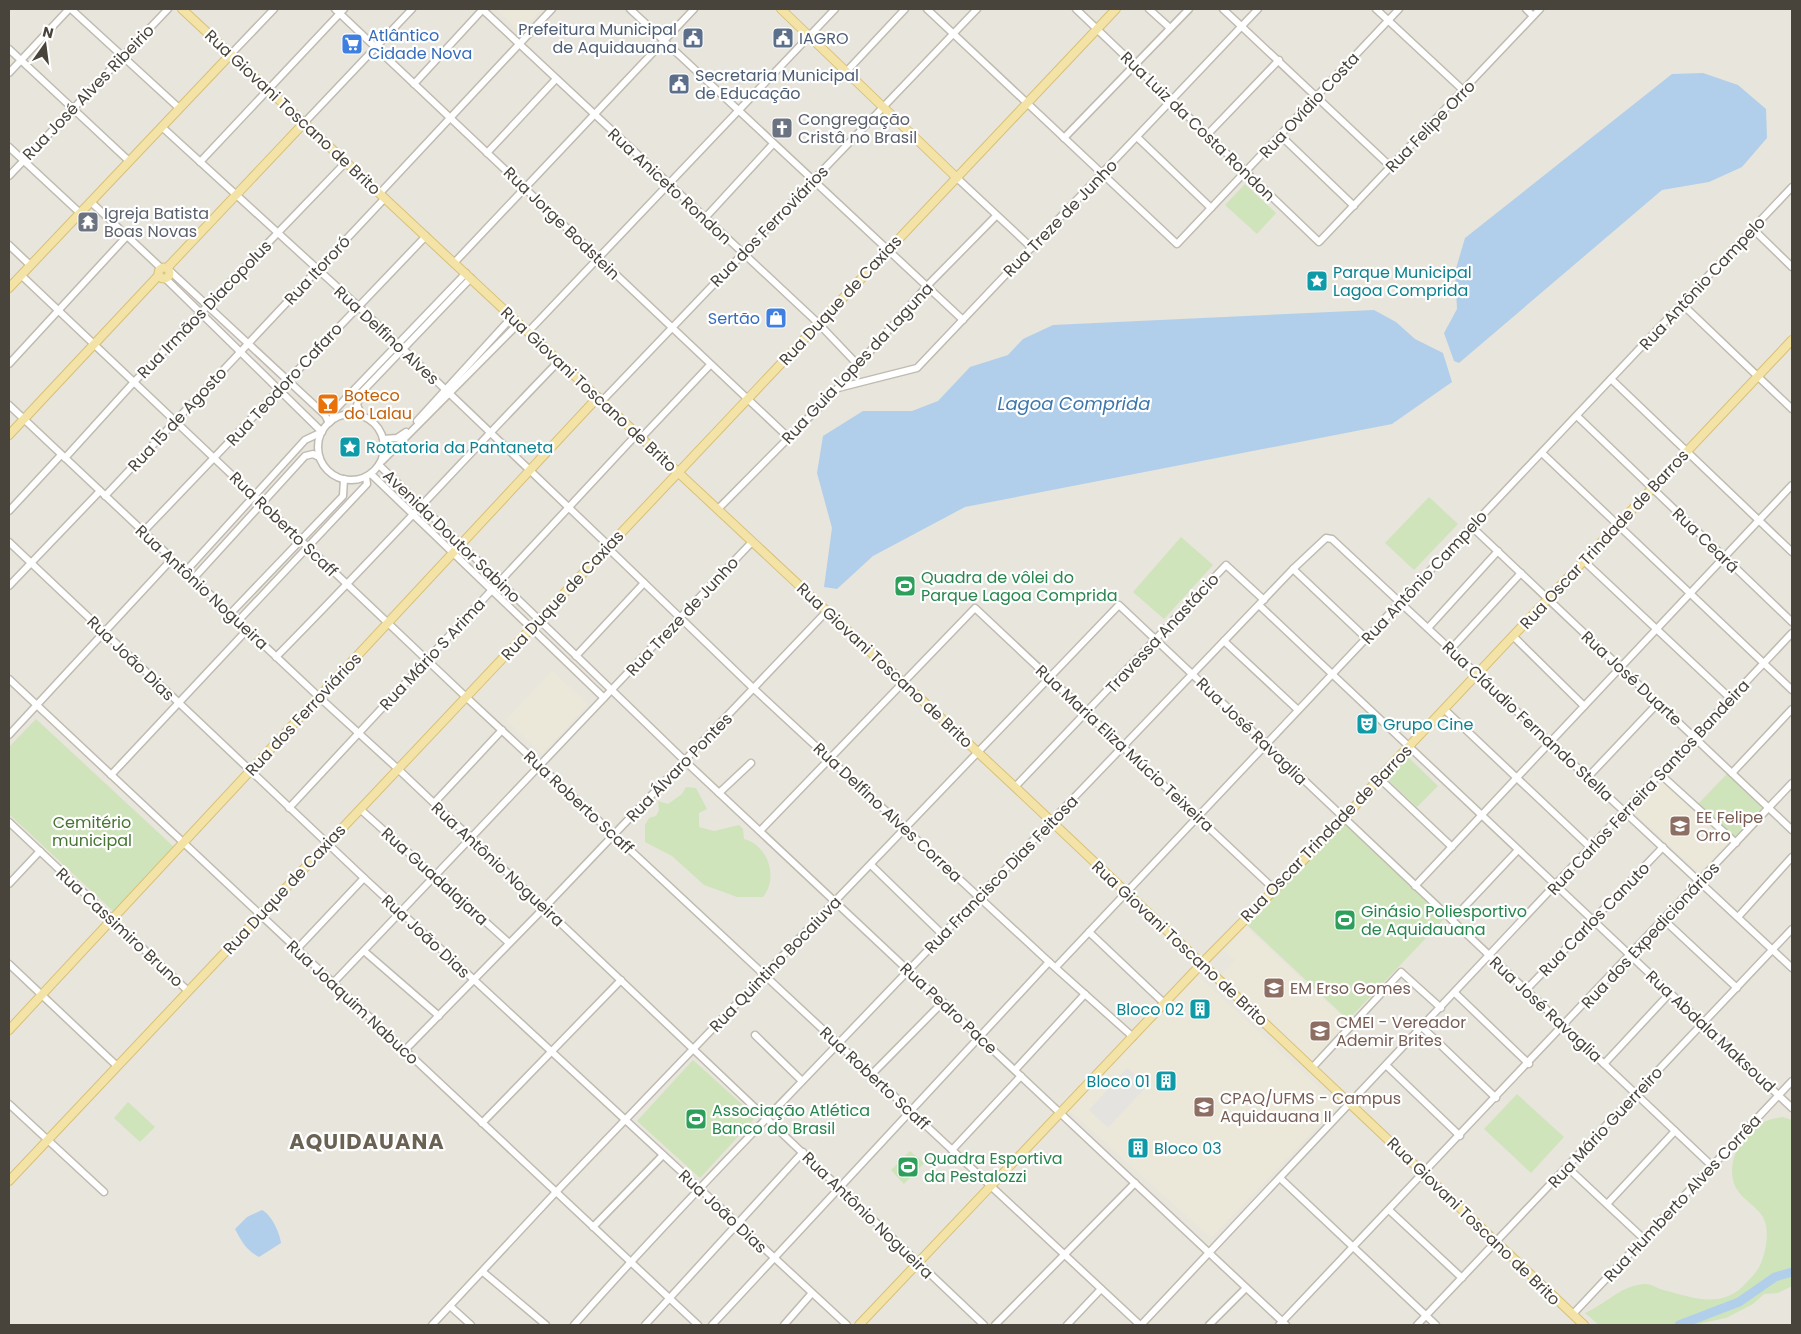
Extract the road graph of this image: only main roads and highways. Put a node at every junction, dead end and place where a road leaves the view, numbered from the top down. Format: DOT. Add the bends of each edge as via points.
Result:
graph roads {
  1 [pos="182,9"];
  2 [pos="781,9"];
  3 [pos="1116,9"];
  4 [pos="231,54"];
  5 [pos="304,123"];
  6 [pos="957,178"];
  7 [pos="9,288"];
  8 [pos="1792,340"];
  9 [pos="600,399"];
  10 [pos="9,435"];
  11 [pos="678,472"];
  12 [pos="1202,964"];
  13 [pos="9,1030"];
  14 [pos="9,1180"];
  15 [pos="859,1325"];
  16 [pos="1584,1325"];
  1 -- 4 [label="main road, Rua Giovani Toscano de Brito"];
  2 -- 6 [label="main road"];
  3 -- 6 [label="main road, Rua Duque de Caxias"];
  4 -- 5 [label="main road, Rua Giovani Toscano de Brito"];
  4 -- 7 [label="main road"];
  5 -- 9 [label="main road, Rua Giovani Toscano de Brito"];
  5 -- 10 [label="main road"];
  6 -- 11 [label="main road, Rua Duque de Caxias"];
  8 -- 12 [label="main road, Rua Oscar Trindade de Barros" via="1344,819"];
  9 -- 11 [label="main road, Rua Giovani Toscano de Brito"];
  9 -- 13 [label="main road, Rua dos Ferroviários" via="453,552"];
  11 -- 12 [label="main road, Rua Giovani Toscano de Brito"];
  11 -- 14 [label="main road, Rua Duque de Caxias"];
  12 -- 15 [label="main road, Rua Oscar Trindade de Barros"];
  12 -- 16 [label="main road, Rua Giovani Toscano de Brito"];
}
